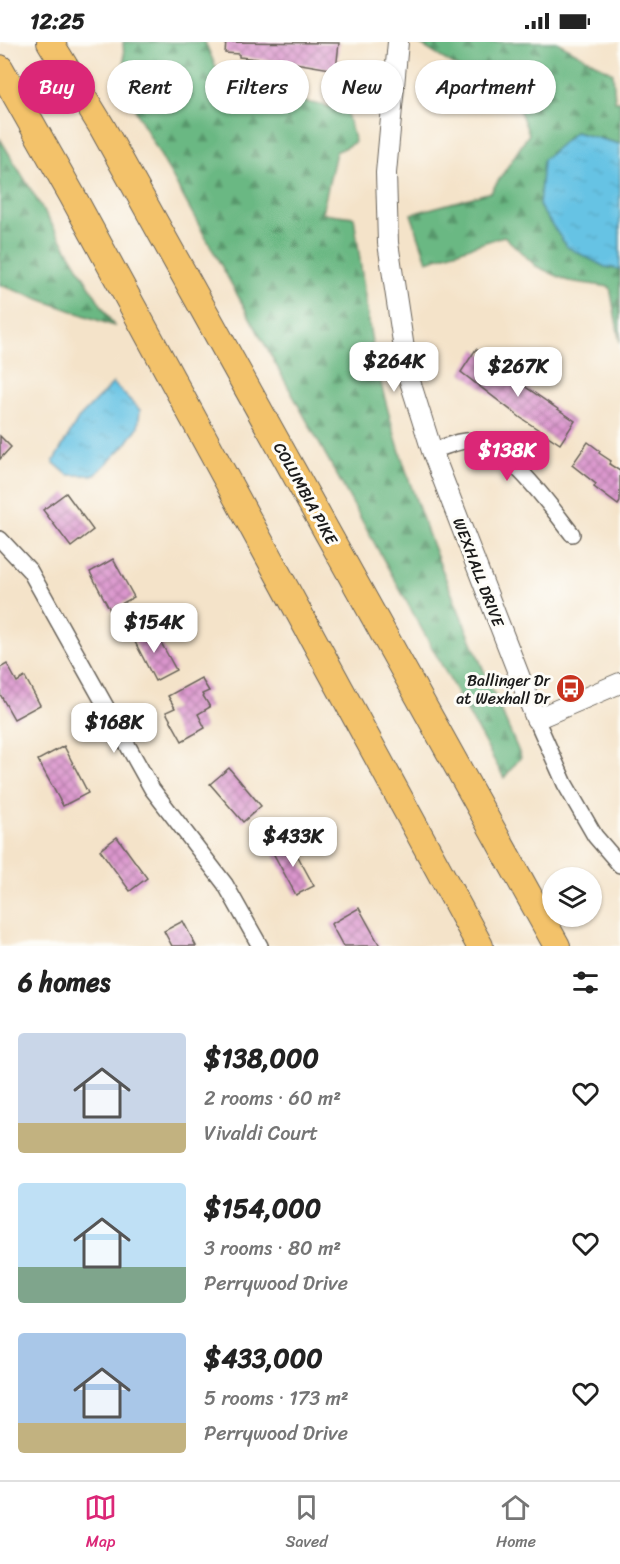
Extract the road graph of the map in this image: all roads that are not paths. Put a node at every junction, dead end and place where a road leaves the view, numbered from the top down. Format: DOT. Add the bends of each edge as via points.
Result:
graph roads {
  1 [pos="50,42"];
  2 [pos="398,42"];
  3 [pos="0,68"];
  4 [pos="432,451"];
  5 [pos="572,534"];
  6 [pos="3,546"];
  7 [pos="620,683"];
  8 [pos="536,719"];
  9 [pos="620,865"];
  10 [pos="260,946"];
  11 [pos="480,946"];
  12 [pos="557,946"];
  1 -- 12 [label="highway, COLUMBIA PIKE" via="102,127"];
  2 -- 4 [label="street, WEXHALL DRIVE" via="386,172 388,243 408,375"];
  3 -- 11 [label="highway"];
  4 -- 5 [label="street" via="469,440 487,444 529,478"];
  4 -- 8 [label="street, WEXHALL DRIVE"];
  6 -- 10 [label="street" via="30,571 152,789 225,884"];
  7 -- 8 [label="street"];
  8 -- 9 [label="street, WEXHALL DRIVE" via="565,784 595,836"];
}
